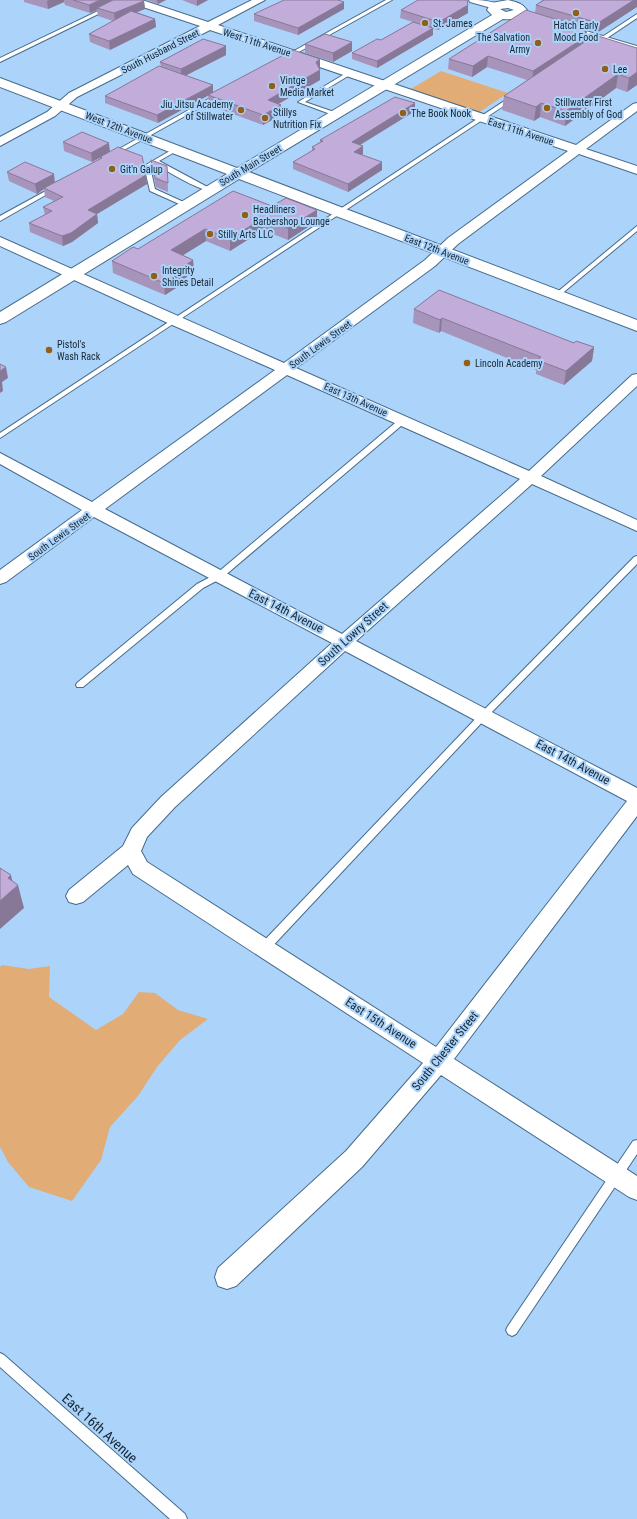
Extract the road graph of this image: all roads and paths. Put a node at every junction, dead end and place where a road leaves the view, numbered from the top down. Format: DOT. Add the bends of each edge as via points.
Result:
graph roads {
  1 [pos="125,0"];
  2 [pos="132,0"];
  3 [pos="260,0"];
  4 [pos="390,0"];
  5 [pos="474,0"];
  6 [pos="520,9"];
  7 [pos="498,11"];
  8 [pos="637,16"];
  9 [pos="550,23"];
  10 [pos="208,26"];
  11 [pos="602,39"];
  12 [pos="590,47"];
  13 [pos="637,50"];
  14 [pos="292,54"];
  15 [pos="281,59"];
  16 [pos="0,60"];
  17 [pos="350,74"];
  18 [pos="3,85"];
  19 [pos="382,85"];
  20 [pos="222,93"];
  21 [pos="517,95"];
  22 [pos="62,105"];
  23 [pos="637,106"];
  24 [pos="335,114"];
  25 [pos="482,118"];
  26 [pos="145,136"];
  27 [pos="0,142"];
  28 [pos="177,149"];
  29 [pos="577,150"];
  30 [pos="108,157"];
  31 [pos="155,162"];
  32 [pos="637,170"];
  33 [pos="237,173"];
  34 [pos="61,184"];
  35 [pos="210,190"];
  36 [pos="186,204"];
  37 [pos="340,212"];
  38 [pos="0,219"];
  39 [pos="637,228"];
  40 [pos="0,241"];
  41 [pos="443,251"];
  42 [pos="74,274"];
  43 [pos="557,295"];
  44 [pos="0,319"];
  45 [pos="175,321"];
  46 [pos="637,326"];
  47 [pos="286,369"];
  48 [pos="637,378"];
  49 [pos="404,420"];
  50 [pos="0,436"];
  51 [pos="0,458"];
  52 [pos="530,478"];
  53 [pos="94,510"];
  54 [pos="637,526"];
  55 [pos="637,559"];
  56 [pos="219,576"];
  57 [pos="0,578"];
  58 [pos="345,641"];
  59 [pos="80,685"];
  60 [pos="484,715"];
  61 [pos="637,797"];
  62 [pos="637,802"];
  63 [pos="131,851"];
  64 [pos="76,896"];
  65 [pos="264,948"];
  66 [pos="438,1060"];
  67 [pos="637,1144"];
  68 [pos="617,1176"];
  69 [pos="637,1189"];
  70 [pos="227,1277"];
  71 [pos="512,1330"];
  72 [pos="0,1359"];
  73 [pos="180,1519"];
  1 -- 16 [label="lane"];
  2 -- 10 [label="street, West 11th Avenue"];
  3 -- 10 [label="street, South Husband Street"];
  4 -- 14 [label="lane"];
  5 -- 7 [label="street"];
  6 -- 7 [label="main road"];
  7 -- 19 [label="main road, South Main Street"];
  8 -- 11 [label="lane"];
  9 -- 11 [label="street"];
  10 -- 14 [label="street, West 11th Avenue"];
  10 -- 22 [label="street, South Husband Street" via="73,95"];
  11 -- 12 [label="lane"];
  11 -- 13 [label="street"];
  14 -- 15 [label="lane"];
  14 -- 17 [label="street, West 11th Avenue"];
  17 -- 19 [label="street, West 11th Avenue"];
  17 -- 24 [label="lane" via="301,102"];
  18 -- 22 [label="main road, West 12th Avenue"];
  19 -- 24 [label="main road, South Main Street"];
  19 -- 25 [label="street, East 11th Avenue"];
  20 -- 26 [label="lane"];
  21 -- 25 [label="lane"];
  22 -- 26 [label="main road, West 12th Avenue"];
  22 -- 27 [label="street, South Husband Street"];
  23 -- 29 [label="street, South Lewis Street"];
  24 -- 33 [label="main road, South Main Street"];
  25 -- 29 [label="street, East 11th Avenue"];
  25 -- 37 [label="lane"];
  26 -- 28 [label="main road, West 12th Avenue"];
  26 -- 30 [label="lane"];
  28 -- 31 [label="lane"];
  28 -- 33 [label="main road, West 12th Avenue"];
  29 -- 32 [label="street, East 11th Avenue"];
  29 -- 41 [label="street, South Lewis Street"];
  31 -- 35 [label="lane"];
  31 -- 36 [label="lane" via="147,166 152,190"];
  33 -- 35 [label="main road, South Main Street"];
  33 -- 37 [label="main road, East 12th Avenue" via="288,197"];
  34 -- 38 [label="lane"];
  35 -- 36 [label="main road, South Main Street"];
  36 -- 42 [label="main road, South Main Street"];
  37 -- 41 [label="main road, East 12th Avenue"];
  37 -- 45 [label="lane"];
  39 -- 43 [label="lane"];
  40 -- 42 [label="street, East 13th Avenue"];
  41 -- 43 [label="main road, East 12th Avenue"];
  41 -- 47 [label="street, South Lewis Street"];
  42 -- 44 [label="main road, South Main Street"];
  42 -- 45 [label="street, East 13th Avenue"];
  43 -- 46 [label="main road, East 12th Avenue"];
  45 -- 47 [label="street, East 13th Avenue"];
  45 -- 50 [label="lane"];
  47 -- 49 [label="street, East 13th Avenue"];
  47 -- 53 [label="street, South Lewis Street"];
  48 -- 52 [label="street, South Lowry Street"];
  49 -- 52 [label="street, East 13th Avenue"];
  49 -- 56 [label="lane"];
  51 -- 53 [label="street, East 14th Avenue"];
  52 -- 54 [label="street, East 13th Avenue"];
  52 -- 58 [label="street, South Lowry Street"];
  53 -- 56 [label="street, East 14th Avenue"];
  53 -- 57 [label="street, South Lewis Street"];
  55 -- 60 [label="lane"];
  56 -- 58 [label="street, East 14th Avenue"];
  56 -- 59 [label="lane" via="200,586"];
  58 -- 60 [label="street, East 14th Avenue"];
  58 -- 63 [label="street, South Lowry Street" via="168,802 139,833"];
  60 -- 61 [label="street, East 14th Avenue"];
  60 -- 65 [label="lane"];
  62 -- 66 [label="street, South Chester Street"];
  63 -- 64 [label="street, South Lowry Street"];
  63 -- 65 [label="street, East 15th Avenue" via="140,868"];
  65 -- 66 [label="street, East 15th Avenue"];
  66 -- 68 [label="street, East 15th Avenue"];
  66 -- 70 [label="street, South Chester Street" via="354,1159"];
  67 -- 68 [label="lane"];
  68 -- 69 [label="street, East 15th Avenue"];
  68 -- 71 [label="lane"];
  72 -- 73 [label="lane, East 16th Avenue"];
}
